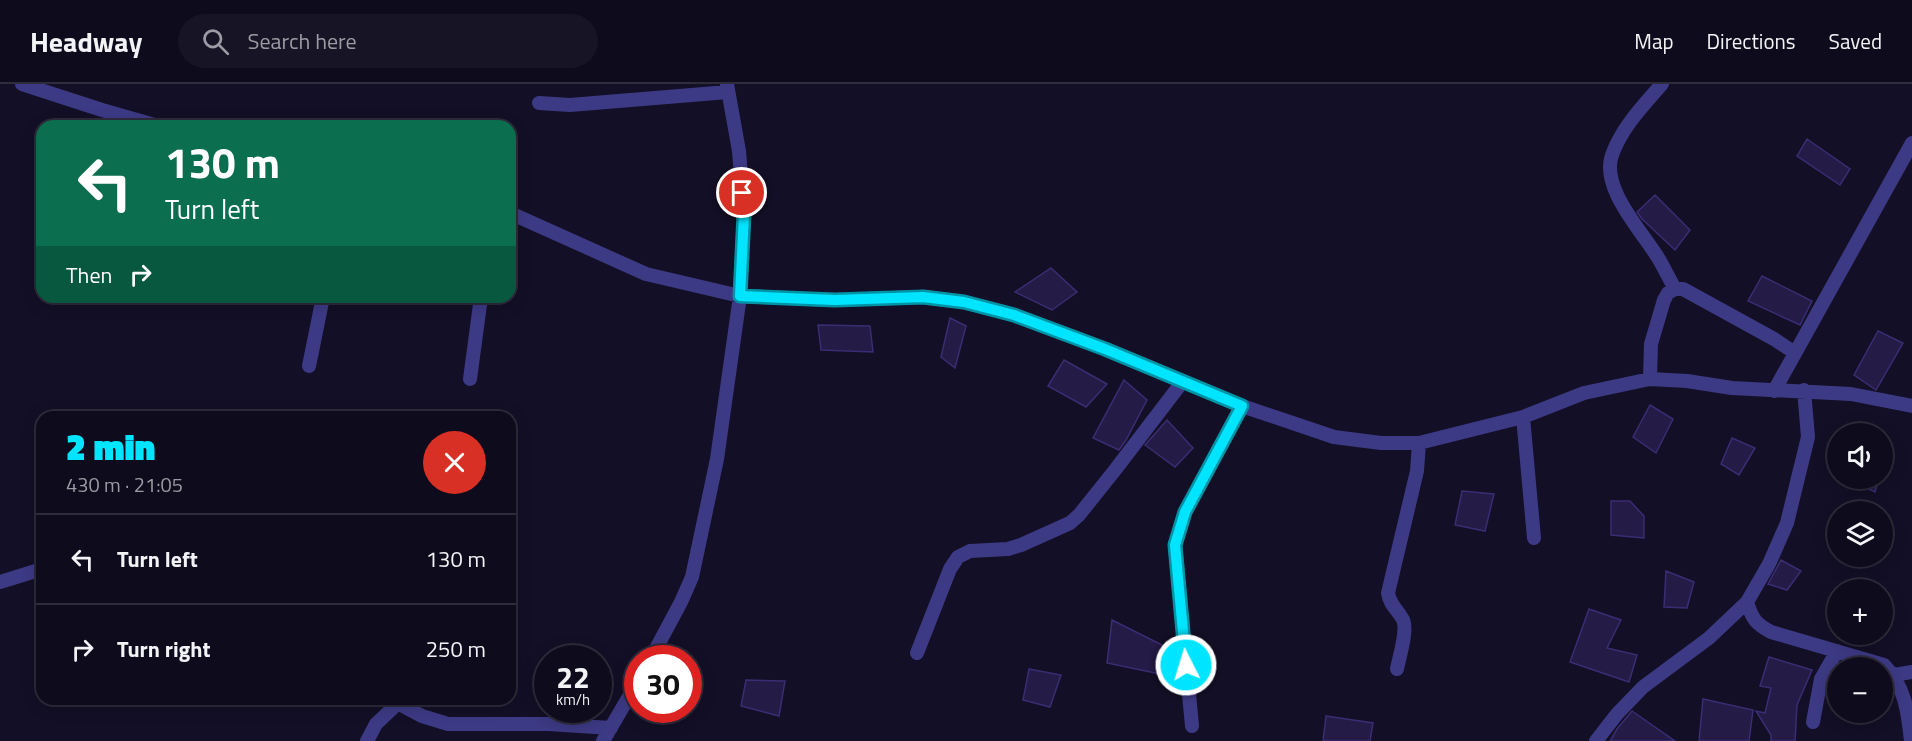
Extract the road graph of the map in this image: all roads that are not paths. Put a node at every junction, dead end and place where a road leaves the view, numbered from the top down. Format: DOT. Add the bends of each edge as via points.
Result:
graph roads {
  1 [pos="22,84"];
  2 [pos="1662,84"];
  3 [pos="727,88"];
  4 [pos="539,103"];
  5 [pos="137,120"];
  6 [pos="1912,142"];
  7 [pos="516,216"];
  8 [pos="1675,290"];
  9 [pos="740,296"];
  10 [pos="323,303"];
  11 [pos="480,303"];
  12 [pos="1795,352"];
  13 [pos="309,366"];
  14 [pos="470,379"];
  15 [pos="1650,379"];
  16 [pos="1183,381"];
  17 [pos="1804,390"];
  18 [pos="1774,391"];
  19 [pos="1242,406"];
  20 [pos="1912,406"];
  21 [pos="1523,417"];
  22 [pos="1419,443"];
  23 [pos="1534,538"];
  24 [pos="36,571"];
  25 [pos="0,582"];
  26 [pos="1747,602"];
  27 [pos="658,645"];
  28 [pos="1837,651"];
  29 [pos="917,653"];
  30 [pos="1397,669"];
  31 [pos="1912,672"];
  32 [pos="1894,675"];
  33 [pos="391,705"];
  34 [pos="399,705"];
  35 [pos="624,705"];
  36 [pos="1813,722"];
  37 [pos="1192,726"];
  38 [pos="611,728"];
  39 [pos="367,741"];
  40 [pos="603,741"];
  41 [pos="1596,741"];
  42 [pos="1911,741"];
  1 -- 5 [label="street"];
  2 -- 8 [label="street" via="1629,122 1612,157 1611,176 1616,193"];
  3 -- 4 [label="street" via="570,105"];
  3 -- 9 [label="street" via="739,151 744,214"];
  6 -- 12 [label="street"];
  7 -- 9 [label="street" via="646,274"];
  8 -- 12 [label="street" via="1683,289"];
  8 -- 15 [label="street" via="1668,293 1651,344"];
  9 -- 16 [label="street" via="835,300 923,297 964,302 1014,315"];
  9 -- 27 [label="street" via="717,459 694,566 681,602"];
  10 -- 13 [label="street"];
  11 -- 14 [label="street"];
  12 -- 18 [label="street"];
  15 -- 18 [label="street"];
  15 -- 21 [label="street" via="1584,393"];
  16 -- 19 [label="street"];
  16 -- 29 [label="street" via="1070,523 1008,549 970,551 958,557 950,568"];
  17 -- 18 [label="street"];
  17 -- 20 [label="street"];
  17 -- 26 [label="street" via="1808,437 1787,523"];
  19 -- 22 [label="street" via="1334,437"];
  19 -- 37 [label="street" via="1185,512 1175,545"];
  21 -- 22 [label="street"];
  21 -- 23 [label="street"];
  22 -- 30 [label="street" via="1417,471 1388,593 1390,603 1404,619"];
  24 -- 25 [label="street"];
  26 -- 28 [label="street" via="1757,625"];
  26 -- 41 [label="street" via="1709,638 1643,687"];
  28 -- 32 [label="street" via="1884,665"];
  28 -- 36 [label="street" via="1821,679"];
  31 -- 32 [label="street"];
  32 -- 42 [label="street" via="1908,713"];
  33 -- 39 [label="street"];
  34 -- 38 [label="street" via="448,724"];
  35 -- 38 [label="street"];
  38 -- 40 [label="street"];
}
